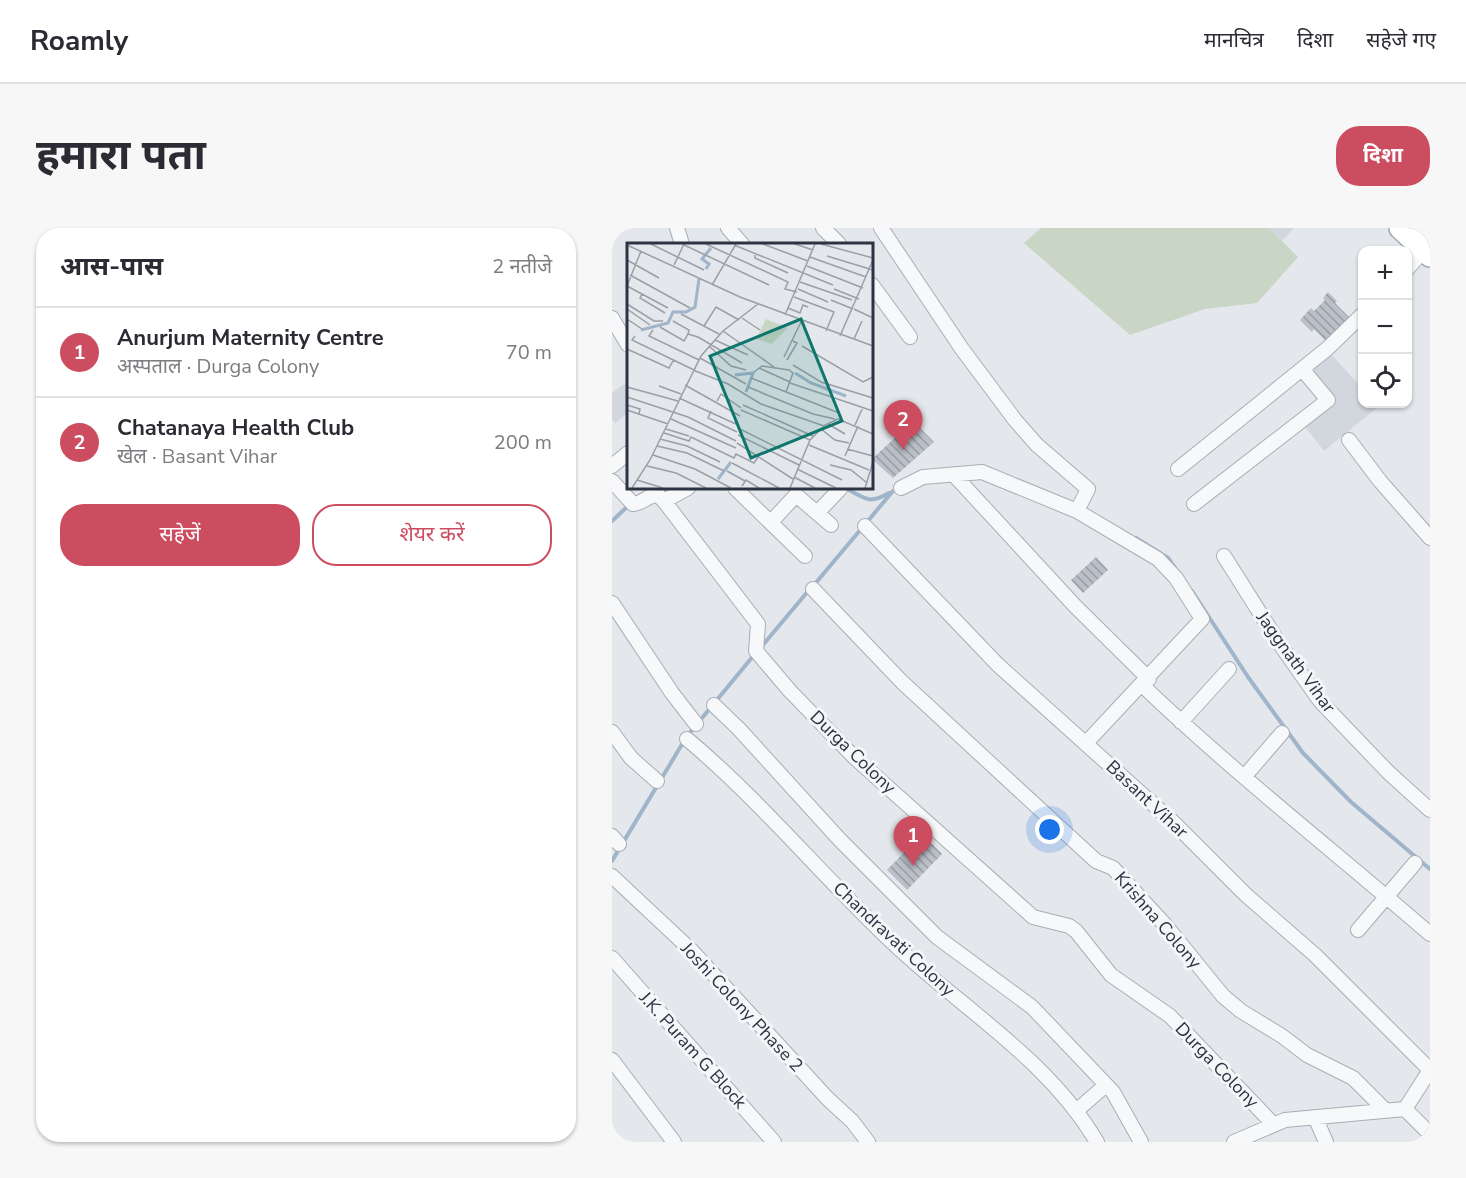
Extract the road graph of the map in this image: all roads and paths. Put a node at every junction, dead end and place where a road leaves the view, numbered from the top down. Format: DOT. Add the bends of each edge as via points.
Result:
graph roads {
  1 [pos="677,228"];
  2 [pos="728,228"];
  3 [pos="823,228"];
  4 [pos="881,228"];
  5 [pos="1400,228"];
  6 [pos="1422,228"];
  7 [pos="682,243"];
  8 [pos="741,243"];
  9 [pos="838,243"];
  10 [pos="1428,247"];
  11 [pos="1412,263"];
  12 [pos="873,286"];
  13 [pos="1358,319"];
  14 [pos="613,321"];
  15 [pos="910,337"];
  16 [pos="627,343"];
  17 [pos="1302,369"];
  18 [pos="1349,440"];
  19 [pos="627,454"];
  20 [pos="612,466"];
  21 [pos="1178,469"];
  22 [pos="954,475"];
  23 [pos="612,481"];
  24 [pos="901,488"];
  25 [pos="686,489"];
  26 [pos="736,489"];
  27 [pos="840,489"];
  28 [pos="664,501"];
  29 [pos="1194,504"];
  30 [pos="1077,511"];
  31 [pos="817,513"];
  32 [pos="771,522"];
  33 [pos="831,525"];
  34 [pos="866,526"];
  35 [pos="1430,538"];
  36 [pos="805,556"];
  37 [pos="1224,556"];
  38 [pos="813,589"];
  39 [pos="612,603"];
  40 [pos="1229,669"];
  41 [pos="1146,682"];
  42 [pos="714,705"];
  43 [pos="1181,722"];
  44 [pos="696,724"];
  45 [pos="612,732"];
  46 [pos="1282,733"];
  47 [pos="687,739"];
  48 [pos="1086,743"];
  49 [pos="1244,777"];
  50 [pos="657,781"];
  51 [pos="1430,810"];
  52 [pos="1415,863"];
  53 [pos="612,876"];
  54 [pos="1386,896"];
  55 [pos="1358,930"];
  56 [pos="1430,934"];
  57 [pos="612,958"];
  58 [pos="612,1060"];
  59 [pos="1430,1070"];
  60 [pos="1106,1085"];
  61 [pos="1405,1109"];
  62 [pos="1385,1110"];
  63 [pos="1076,1111"];
  64 [pos="1315,1117"];
  65 [pos="1274,1125"];
  66 [pos="1430,1134"];
  67 [pos="1241,1141"];
  68 [pos="674,1142"];
  69 [pos="774,1142"];
  70 [pos="868,1142"];
  71 [pos="1097,1142"];
  72 [pos="1141,1142"];
  73 [pos="1326,1142"];
  1 -- 7 [label="street"];
  2 -- 8 [label="street"];
  3 -- 9 [label="street"];
  4 -- 30 [label="street" via="1015,420 1037,445 1088,489"];
  5 -- 10 [label="main road"];
  6 -- 10 [label="main road"];
  10 -- 11 [label="street"];
  12 -- 15 [label="street"];
  13 -- 17 [label="street"];
  14 -- 16 [label="street"];
  17 -- 21 [label="street"];
  17 -- 29 [label="street" via="1328,400"];
  18 -- 35 [label="street"];
  19 -- 20 [label="street"];
  22 -- 24 [label="street" via="923,477"];
  22 -- 30 [label="street" via="982,472"];
  22 -- 41 [label="street"];
  23 -- 28 [label="street" via="633,504 654,495"];
  25 -- 28 [label="street"];
  26 -- 32 [label="street"];
  27 -- 31 [label="street"];
  28 -- 65 [label="street, Durga Colony" via="758,624 758,654 854,757 1033,917 1076,931 1111,975 1170,1016"];
  30 -- 41 [label="street" via="1158,559 1202,619"];
  31 -- 32 [label="street" via="796,495"];
  31 -- 33 [label="street"];
  32 -- 36 [label="street"];
  34 -- 48 [label="street, Basant Vihar" via="998,665"];
  37 -- 51 [label="street, Jaggnath Vihar" via="1320,701"];
  38 -- 62 [label="street, Krishna Colony" via="902,682 1015,788 1096,861 1113,868 1223,996 1307,1055 1353,1078"];
  39 -- 44 [label="street"];
  40 -- 43 [label="street"];
  41 -- 43 [label="street"];
  41 -- 48 [label="street"];
  42 -- 60 [label="street" via="937,937 1032,1007"];
  43 -- 49 [label="street"];
  45 -- 50 [label="street" via="631,758"];
  46 -- 49 [label="street"];
  47 -- 63 [label="street, Chandravati Colony" via="721,768 894,944 1032,1061"];
  48 -- 59 [label="street, Basant Vihar" via="1315,955"];
  49 -- 54 [label="street"];
  52 -- 54 [label="street"];
  53 -- 70 [label="street, Joshi Colony Phase 2" via="699,958 828,1099 852,1120"];
  54 -- 55 [label="street"];
  54 -- 56 [label="street"];
  57 -- 69 [label="street, J.K. Puram G Block"];
  58 -- 68 [label="street"];
  59 -- 61 [label="street"];
  60 -- 63 [label="street"];
  60 -- 72 [label="street"];
  61 -- 62 [label="street"];
  61 -- 66 [label="street"];
  62 -- 64 [label="street"];
  63 -- 71 [label="street, Chandravati Colony"];
  64 -- 65 [label="street"];
  64 -- 73 [label="street"];
  65 -- 67 [label="street"];
}
